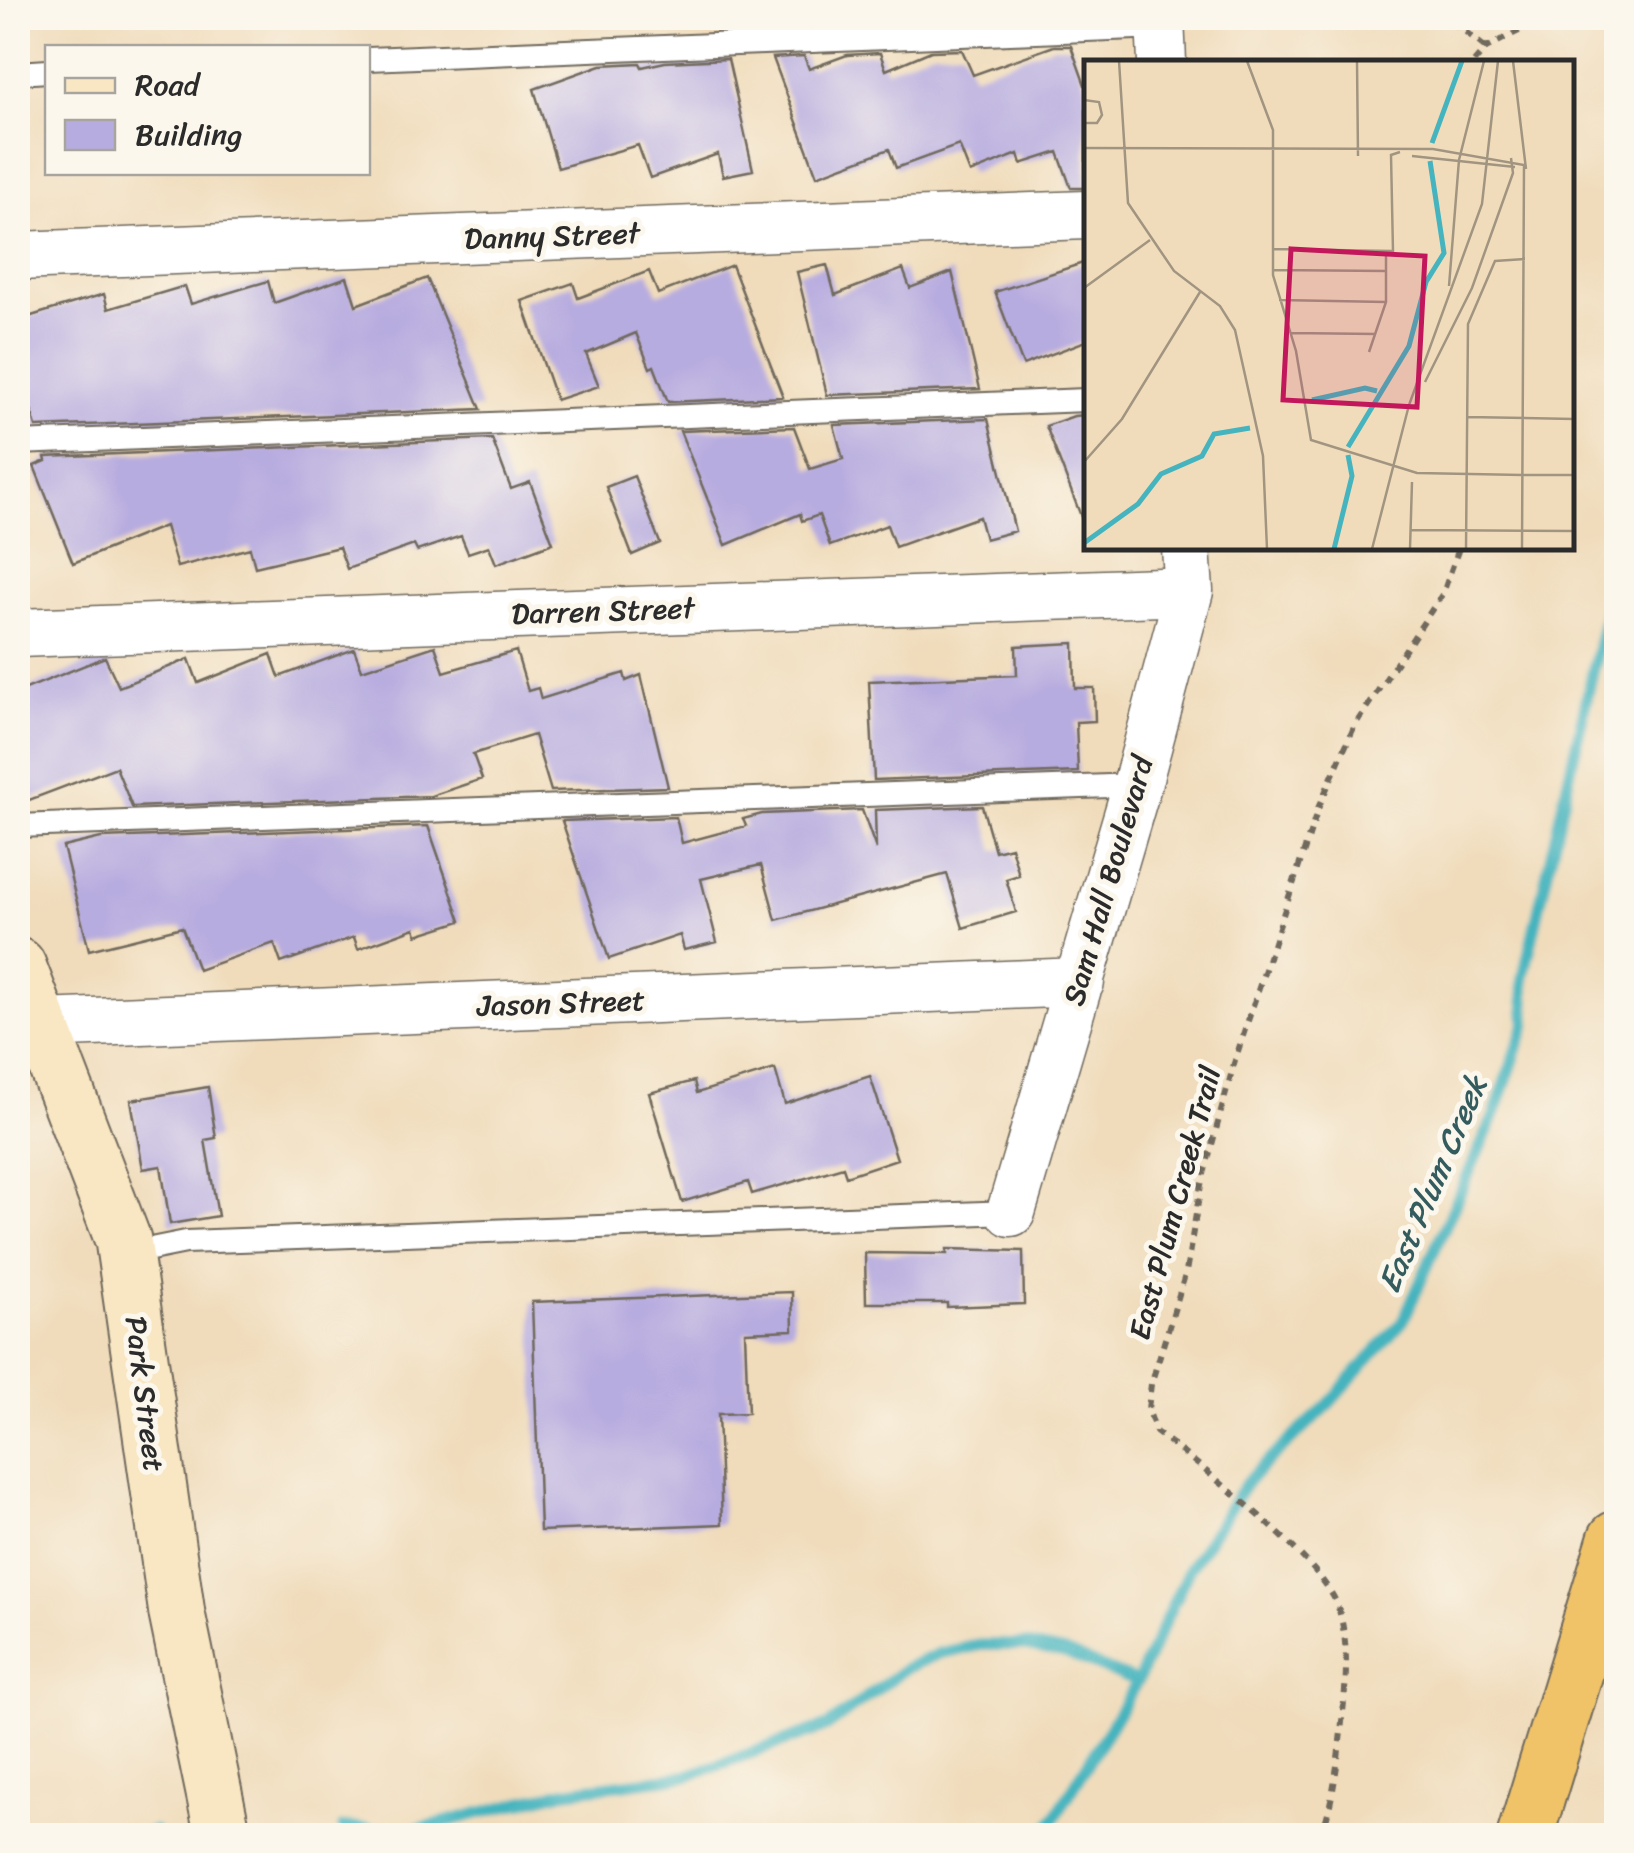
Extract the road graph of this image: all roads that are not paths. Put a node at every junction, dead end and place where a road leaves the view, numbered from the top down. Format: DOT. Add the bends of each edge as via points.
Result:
graph roads {
  1 [pos="1161,36"];
  2 [pos="370,59"];
  3 [pos="18,72"];
  4 [pos="45,72"];
  5 [pos="1084,215"];
  6 [pos="18,256"];
  7 [pos="1084,400"];
  8 [pos="18,443"];
  9 [pos="1188,569"];
  10 [pos="18,633"];
  11 [pos="1138,785"];
  12 [pos="18,826"];
  13 [pos="18,966"];
  14 [pos="1080,982"];
  15 [pos="42,1024"];
  16 [pos="1011,1212"];
  17 [pos="126,1254"];
  18 [pos="1616,1539"];
  19 [pos="223,1836"];
  20 [pos="1525,1836"];
  1 -- 2 [label="lane"];
  3 -- 4 [label="lane"];
  5 -- 6 [label="street, Danny Street"];
  7 -- 8 [label="lane"];
  9 -- 10 [label="street, Darren Street"];
  9 -- 11 [label="street, Sam Hall Boulevard"];
  11 -- 12 [label="lane"];
  11 -- 14 [label="street, Sam Hall Boulevard"];
  13 -- 15 [label="street, Park Street"];
  14 -- 15 [label="street, Jason Street"];
  14 -- 16 [label="street, Sam Hall Boulevard"];
  15 -- 17 [label="street, Park Street"];
  16 -- 17 [label="lane" via="186,1242"];
  17 -- 19 [label="street, Park Street" via="174,1596"];
  18 -- 20 [label="highway"];
}
